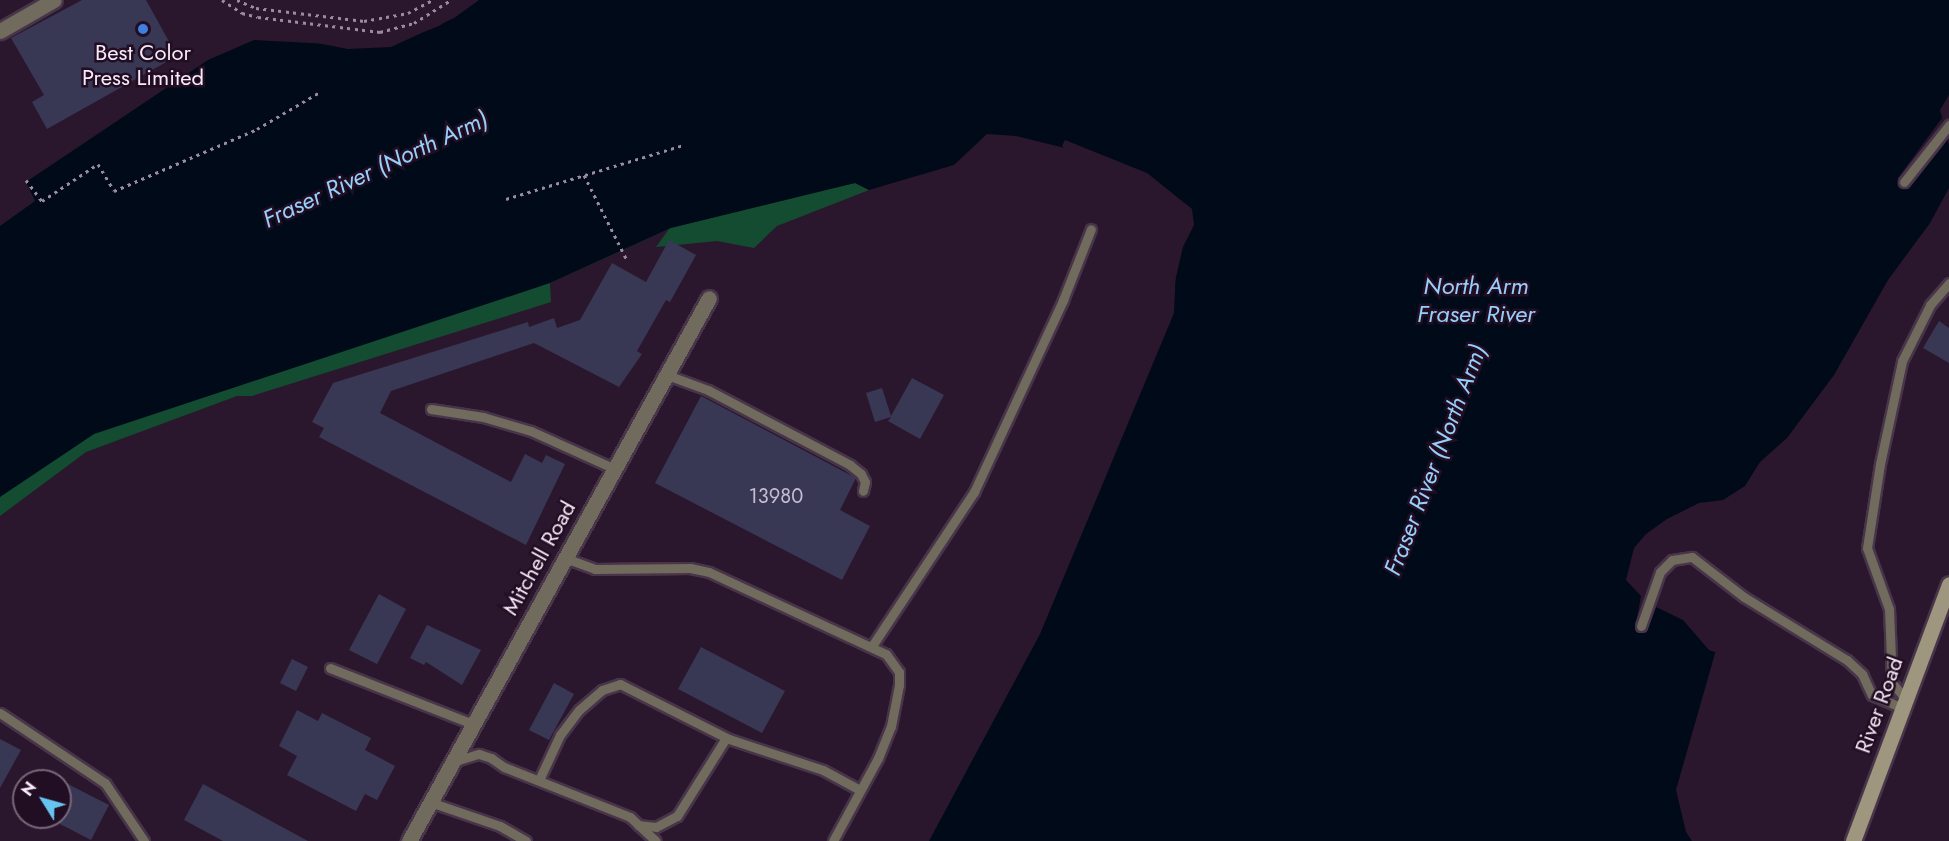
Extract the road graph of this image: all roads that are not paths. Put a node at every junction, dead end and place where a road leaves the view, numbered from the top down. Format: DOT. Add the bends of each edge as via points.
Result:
graph roads {
  1 [pos="54,0"];
  2 [pos="0,31"];
  3 [pos="1949,125"];
  4 [pos="1904,182"];
  5 [pos="1090,229"];
  6 [pos="1949,284"];
  7 [pos="709,298"];
  8 [pos="667,375"];
  9 [pos="431,409"];
  10 [pos="615,469"];
  11 [pos="863,491"];
  12 [pos="565,558"];
  13 [pos="1949,584"];
  14 [pos="1641,626"];
  15 [pos="872,646"];
  16 [pos="330,668"];
  17 [pos="1904,703"];
  18 [pos="0,713"];
  19 [pos="473,724"];
  20 [pos="726,738"];
  21 [pos="452,762"];
  22 [pos="539,780"];
  23 [pos="861,790"];
  24 [pos="430,802"];
  25 [pos="638,825"];
  26 [pos="144,841"];
  27 [pos="409,841"];
  28 [pos="526,841"];
  29 [pos="656,841"];
  30 [pos="833,841"];
  31 [pos="1853,841"];
  1 -- 2 [label="street"];
  3 -- 4 [label="lane"];
  5 -- 15 [label="lane" via="1063,300 974,492"];
  6 -- 17 [label="lane" via="1930,305 1902,362 1867,548 1889,609 1892,683"];
  7 -- 8 [label="street, Mitchell Road"];
  8 -- 10 [label="street, Mitchell Road"];
  8 -- 11 [label="lane" via="708,390 849,465 861,474 865,482"];
  9 -- 10 [label="lane" via="483,417 531,431"];
  10 -- 12 [label="street, Mitchell Road"];
  12 -- 15 [label="lane" via="595,569 690,568 709,572"];
  12 -- 19 [label="street, Mitchell Road"];
  13 -- 17 [label="street, River Road"];
  14 -- 17 [label="lane" via="1660,572 1672,560 1692,558 1704,563 1744,597 1847,660 1862,674 1872,695"];
  15 -- 23 [label="lane" via="893,661 900,685 891,726"];
  16 -- 19 [label="lane"];
  17 -- 31 [label="street, River Road"];
  18 -- 26 [label="lane" via="105,783"];
  19 -- 21 [label="street, Mitchell Road"];
  20 -- 22 [label="lane" via="620,684 602,690 579,710 560,735"];
  20 -- 23 [label="lane" via="823,770"];
  20 -- 25 [label="lane" via="676,816 656,827"];
  21 -- 22 [label="lane" via="479,754"];
  21 -- 24 [label="street, Mitchell Road"];
  22 -- 25 [label="lane" via="630,818"];
  23 -- 30 [label="lane"];
  24 -- 27 [label="street, Mitchell Road"];
  24 -- 28 [label="lane" via="500,826"];
  25 -- 29 [label="lane"];
}
